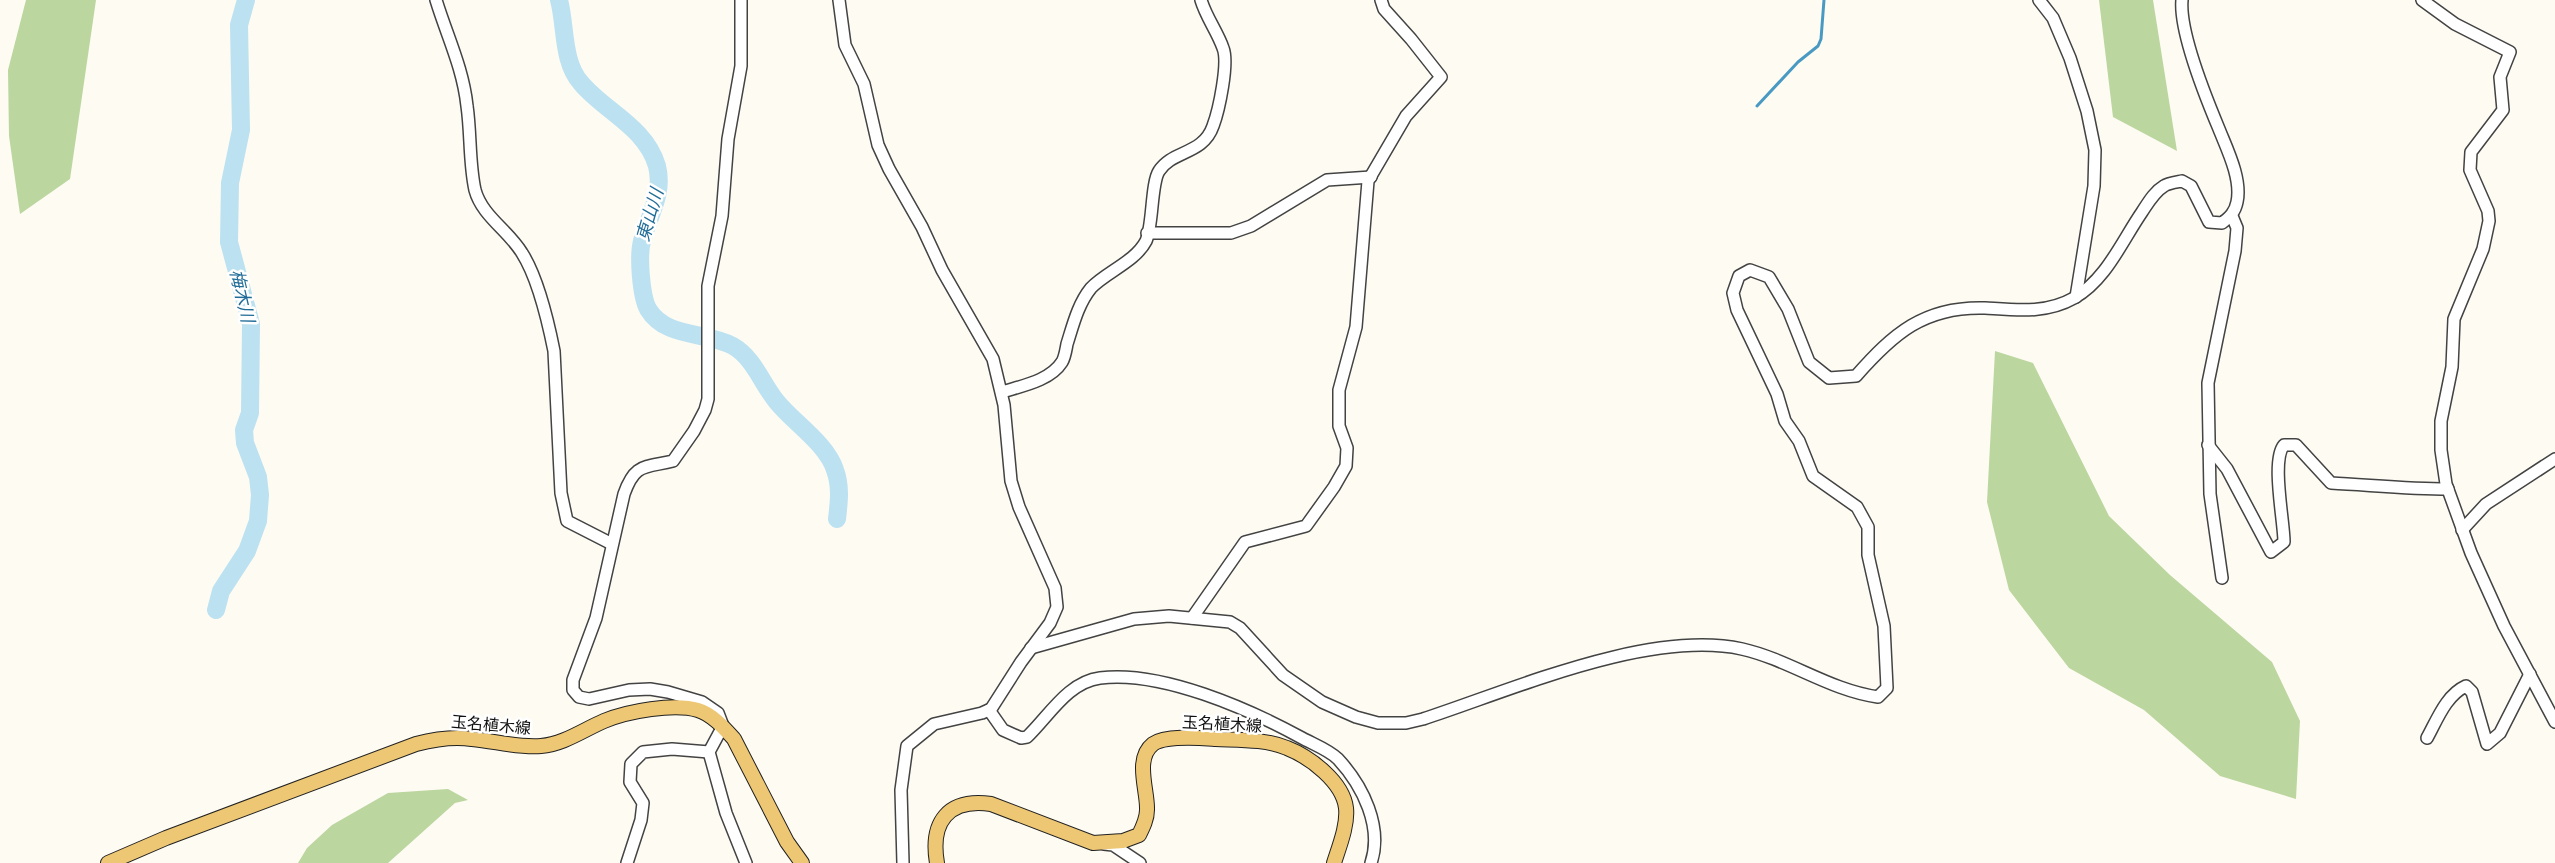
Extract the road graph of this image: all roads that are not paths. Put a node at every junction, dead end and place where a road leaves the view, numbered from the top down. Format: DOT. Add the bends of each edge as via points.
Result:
graph roads {
  1 [pos="436,0"];
  2 [pos="741,0"];
  3 [pos="838,0"];
  4 [pos="1201,0"];
  5 [pos="1381,0"];
  6 [pos="2039,0"];
  7 [pos="2182,0"];
  8 [pos="2422,0"];
  9 [pos="1371,177"];
  10 [pos="2232,216"];
  11 [pos="1147,233"];
  12 [pos="2076,297"];
  13 [pos="1002,392"];
  14 [pos="2208,445"];
  15 [pos="2555,459"];
  16 [pos="2448,489"];
  17 [pos="2462,530"];
  18 [pos="612,544"];
  19 [pos="2222,578"];
  20 [pos="1192,618"];
  21 [pos="1031,648"];
  22 [pos="2530,674"];
  23 [pos="989,710"];
  24 [pos="2555,722"];
  25 [pos="723,726"];
  26 [pos="2427,738"];
  27 [pos="708,752"];
  28 [pos="1093,843"];
  29 [pos="108,863"];
  30 [pos="627,863"];
  31 [pos="746,863"];
  32 [pos="802,863"];
  33 [pos="903,863"];
  34 [pos="937,863"];
  35 [pos="1140,863"];
  36 [pos="1334,863"];
  37 [pos="1371,863"];
  1 -- 18 [label="street" via="462,77 475,189 483,209 509,234 523,254 551,332 561,493 568,521"];
  2 -- 18 [label="street" via="741,66 728,139 722,216 708,286 708,399 705,410 673,461 637,470 630,476"];
  3 -- 13 [label="street" via="845,45 864,84 878,145 942,270 993,359"];
  4 -- 11 [label="street" via="1224,51 1220,100 1207,138 1159,171"];
  5 -- 9 [label="street" via="1384,9 1441,77 1406,116"];
  6 -- 12 [label="street" via="2053,18 2070,58 2087,111 2095,150 2094,186"];
  7 -- 10 [label="street" via="2187,37 2213,116 2235,168 2238,201"];
  8 -- 16 [label="street" via="2455,24 2510,52 2500,78 2504,110 2471,152 2470,170 2488,211 2489,221 2483,249 2454,319 2452,367 2441,421 2441,450"];
  9 -- 11 [label="street" via="1327,180 1251,226 1231,233"];
  9 -- 20 [label="street" via="1368,181 1356,327 1339,390 1339,426 1347,448 1346,466 1306,526 1245,542"];
  10 -- 12 [label="street" via="2222,223 2210,222 2191,186 2182,181 2164,185 2152,196 2100,276"];
  10 -- 14 [label="street" via="2237,228 2235,251 2208,383"];
  11 -- 13 [label="street" via="1146,242 1084,298 1062,362 1036,381"];
  12 -- 20 [label="street" via="2038,310 1984,308 1950,311 1913,323 1884,344 1856,376 1829,378 1808,362 1788,309 1769,277 1750,270 1740,276 1733,293 1738,310 1777,394 1785,421 1799,441 1813,476 1857,507 1868,527 1868,555 1884,626 1887,688 1878,697 1856,694 1781,660 1743,650 1702,645 1630,653 1423,719 1378,723 1356,717 1306,692 1283,675 1240,628 1230,622"];
  13 -- 21 [label="street" via="1011,481 1057,594 1055,614"];
  14 -- 16 [label="street" via="2227,469 2272,552 2284,542 2279,450 2284,445 2296,445 2331,483"];
  14 -- 19 [label="street" via="2210,494"];
  15 -- 17 [label="street" via="2486,504"];
  16 -- 17 [label="street"];
  17 -- 22 [label="street" via="2504,626"];
  18 -- 25 [label="street" via="596,618 573,680 573,690 579,698 589,700 629,690 668,692 702,702 718,713"];
  20 -- 21 [label="street" via="1134,618"];
  21 -- 23 [label="street"];
  22 -- 24 [label="street"];
  22 -- 26 [label="street" via="2500,733 2487,744 2472,692 2466,686 2457,690 2446,703"];
  23 -- 33 [label="street" via="934,724 907,746 901,790"];
  23 -- 37 [label="street" via="1003,730 1021,738 1082,684 1100,678 1135,678 1173,686 1262,716 1337,759 1371,811 1374,821"];
  25 -- 27 [label="street"];
  25 -- 29 [label="main road, 玉名植木線" via="699,710 648,710 606,720 554,745 528,747 472,738 444,738 416,744"];
  25 -- 32 [label="main road, 玉名植木線" via="734,739 787,842"];
  27 -- 30 [label="street" via="672,749 644,752 631,764 630,782 643,803"];
  27 -- 31 [label="street" via="726,813"];
  28 -- 34 [label="main road, 玉名植木線" via="991,804 974,802 958,806 938,825 934,846"];
  28 -- 35 [label="street" via="1112,846"];
  28 -- 36 [label="main road, 玉名植木線" via="1123,841 1139,835 1148,809 1143,769 1145,755 1152,745 1164,740 1199,738 1259,742 1287,748 1322,769 1338,786 1346,808 1342,839"];
}
